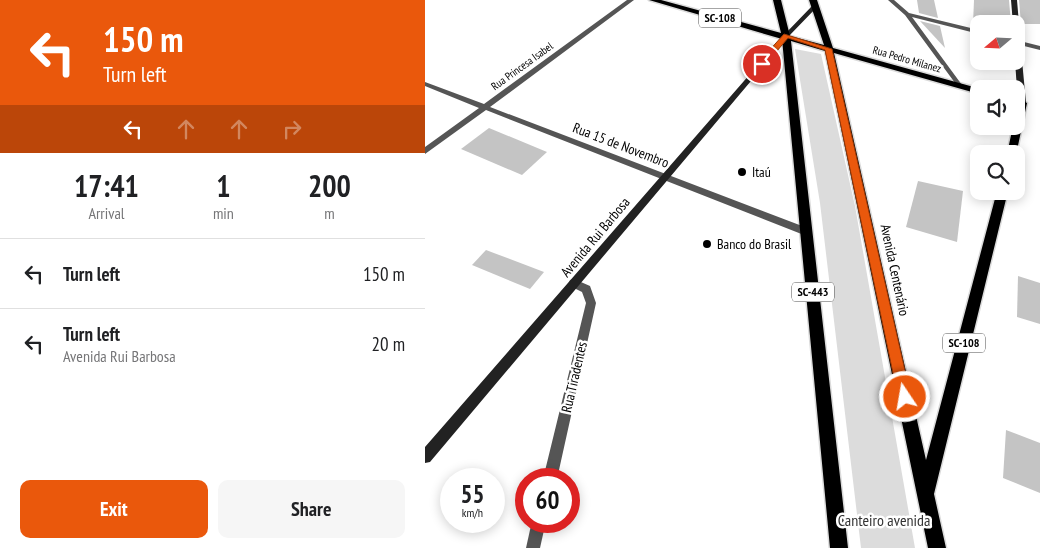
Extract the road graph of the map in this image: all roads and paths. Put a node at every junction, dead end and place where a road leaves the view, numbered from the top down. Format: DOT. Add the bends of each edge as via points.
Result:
graph roads {
  1 [pos="631,0"];
  2 [pos="653,0"];
  3 [pos="777,0"];
  4 [pos="891,0"];
  5 [pos="1014,0"];
  6 [pos="814,3"];
  7 [pos="907,14"];
  8 [pos="1015,15"];
  9 [pos="970,30"];
  10 [pos="786,36"];
  11 [pos="1025,44"];
  12 [pos="1040,48"];
  13 [pos="829,49"];
  14 [pos="425,84"];
  15 [pos="960,86"];
  16 [pos="970,89"];
  17 [pos="485,107"];
  18 [pos="425,151"];
  19 [pos="665,177"];
  20 [pos="1001,200"];
  21 [pos="807,232"];
  22 [pos="575,283"];
  23 [pos="425,457"];
  24 [pos="552,468"];
  25 [pos="926,495"];
  26 [pos="536,533"];
  27 [pos="533,548"];
  28 [pos="839,548"];
  29 [pos="937,548"];
  1 -- 17 [label="street, Rua Princesa Isabel"];
  2 -- 10 [label="main road, SC-108"];
  3 -- 10 [label="main road, SC-443"];
  4 -- 7 [label="street"];
  5 -- 8 [label="main road"];
  6 -- 10 [label="main road, Avenida Rui Barbosa"];
  6 -- 13 [label="main road, Avenida Centenário"];
  7 -- 9 [label="street"];
  7 -- 15 [label="street"];
  10 -- 13 [label="main road, Rua Pedro Milanez"];
  10 -- 19 [label="main road, Avenida Rui Barbosa"];
  10 -- 21 [label="main road, SC-443"];
  11 -- 12 [label="street"];
  13 -- 15 [label="main road, Rua Pedro Milanez"];
  13 -- 25 [label="main road, Avenida Centenário"];
  14 -- 17 [label="street, Rua 15 de Novembro"];
  15 -- 16 [label="main road, Rua Pedro Milanez"];
  17 -- 18 [label="street, Rua Princesa Isabel"];
  17 -- 19 [label="street, Rua 15 de Novembro"];
  19 -- 21 [label="street, Rua 15 de Novembro"];
  19 -- 22 [label="main road, Avenida Rui Barbosa"];
  20 -- 25 [label="main road, SC-108"];
  21 -- 28 [label="main road, SC-443"];
  22 -- 23 [label="main road, Avenida Rui Barbosa"];
  22 -- 24 [label="street, Rua Tiradentes" via="586,289 591,303"];
  25 -- 29 [label="main road, Avenida Centenário"];
  26 -- 27 [label="street"];
}
